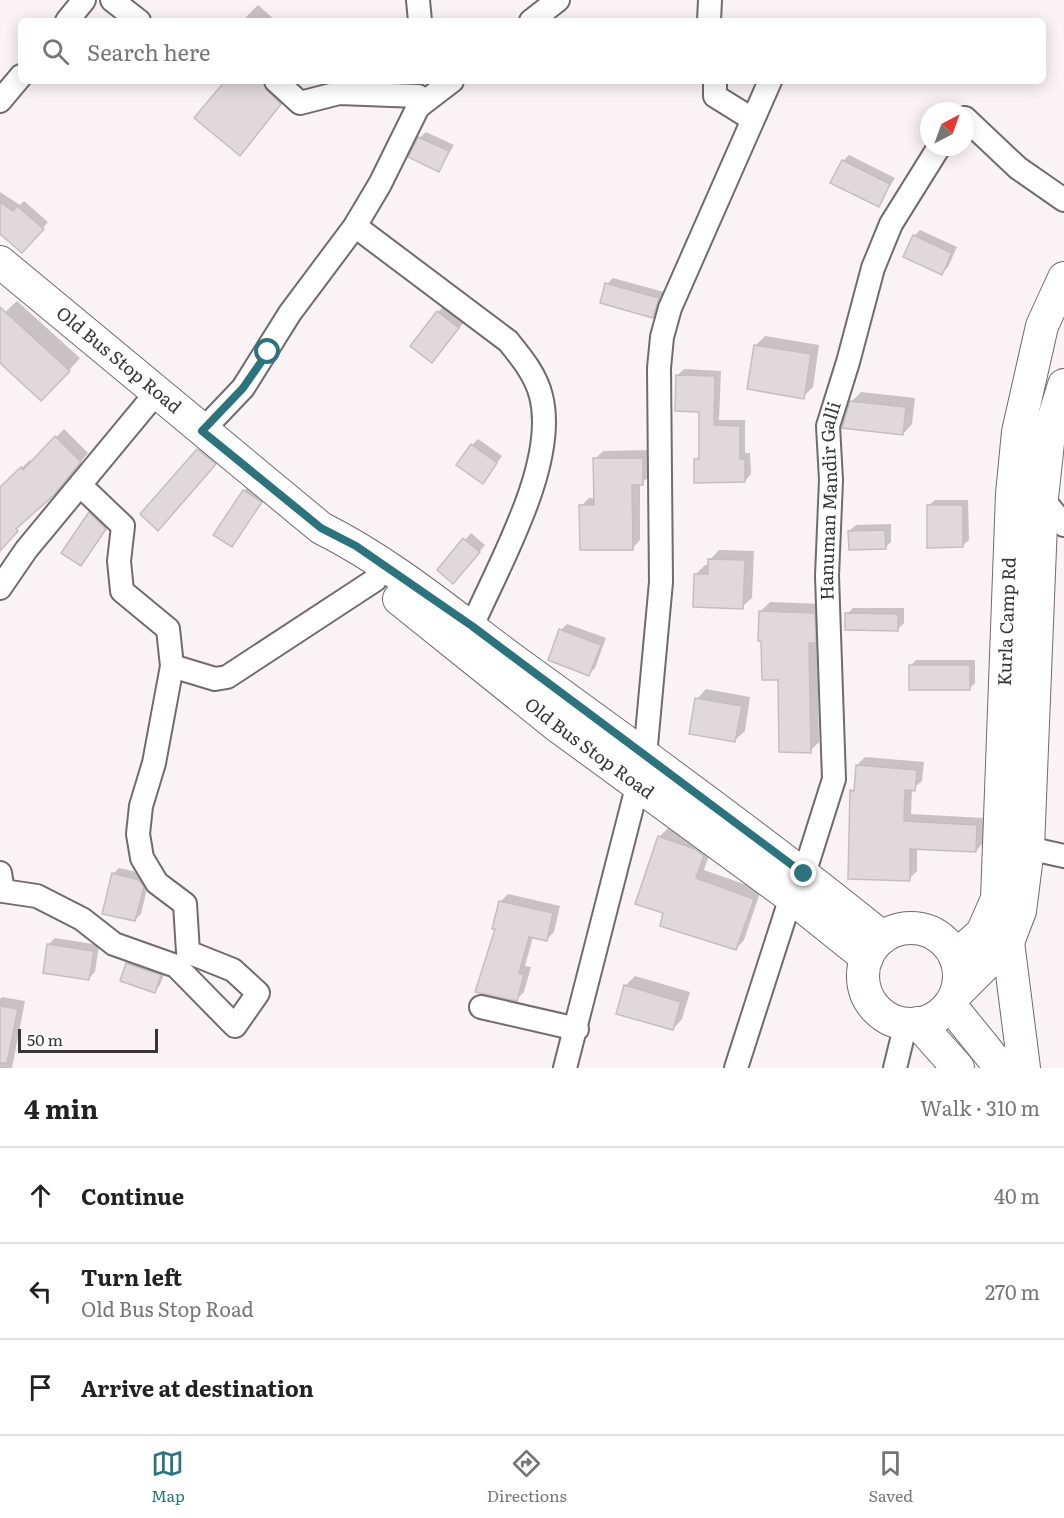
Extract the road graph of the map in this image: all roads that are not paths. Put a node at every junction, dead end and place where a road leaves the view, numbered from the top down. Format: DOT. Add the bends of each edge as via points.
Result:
graph roads {
  1 [pos="84,0"];
  2 [pos="112,0"];
  3 [pos="418,0"];
  4 [pos="558,0"];
  5 [pos="710,0"];
  6 [pos="69,18"];
  7 [pos="135,18"];
  8 [pos="420,18"];
  9 [pos="535,18"];
  10 [pos="709,18"];
  11 [pos="18,80"];
  12 [pos="279,84"];
  13 [pos="445,84"];
  14 [pos="715,84"];
  15 [pos="769,84"];
  16 [pos="418,95"];
  17 [pos="0,101"];
  18 [pos="752,119"];
  19 [pos="974,126"];
  20 [pos="933,156"];
  21 [pos="1064,200"];
  22 [pos="355,226"];
  23 [pos="0,262"];
  24 [pos="1064,278"];
  25 [pos="1064,385"];
  26 [pos="156,393"];
  27 [pos="202,431"];
  28 [pos="1018,432"];
  29 [pos="1057,433"];
  30 [pos="81,486"];
  31 [pos="1042,498"];
  32 [pos="1064,525"];
  33 [pos="321,528"];
  34 [pos="375,580"];
  35 [pos="0,588"];
  36 [pos="472,626"];
  37 [pos="172,666"];
  38 [pos="514,674"];
  39 [pos="641,770"];
  40 [pos="1028,848"];
  41 [pos="1064,856"];
  42 [pos="0,873"];
  43 [pos="797,885"];
  44 [pos="1008,942"];
  45 [pos="874,948"];
  46 [pos="956,957"];
  47 [pos="953,999"];
  48 [pos="481,1007"];
  49 [pos="912,1023"];
  50 [pos="577,1029"];
  51 [pos="565,1068"];
  52 [pos="736,1068"];
  53 [pos="895,1068"];
  54 [pos="958,1068"];
  55 [pos="1001,1068"];
  56 [pos="1024,1068"];
  1 -- 6 [label="street"];
  2 -- 7 [label="street"];
  3 -- 8 [label="street"];
  4 -- 9 [label="street"];
  5 -- 10 [label="street"];
  11 -- 17 [label="street"];
  12 -- 16 [label="street" via="300,103 339,93"];
  13 -- 16 [label="street"];
  14 -- 18 [label="street" via="715,96"];
  15 -- 18 [label="street"];
  16 -- 22 [label="street" via="380,184"];
  18 -- 39 [label="street" via="670,308 662,337 661,582"];
  19 -- 21 [label="street" via="1018,168"];
  20 -- 43 [label="street, Hanuman Mandir Galli" via="891,225 877,257 828,426 831,480 827,576 834,779"];
  22 -- 27 [label="street" via="290,313 243,388"];
  22 -- 36 [label="street" via="507,341 526,364 541,394 546,426 543,455"];
  23 -- 26 [label="main road, Old Bus Stop Road"];
  24 -- 28 [label="main road, Kurla Camp Rd" via="1042,326"];
  25 -- 29 [label="main road, Kurla Camp Rd"];
  26 -- 27 [label="main road, Old Bus Stop Road"];
  26 -- 30 [label="street"];
  27 -- 33 [label="main road, Old Bus Stop Road"];
  28 -- 29 [label="street"];
  28 -- 46 [label="main road, Kurla Camp Rd" via="1012,494 997,898 982,933"];
  29 -- 31 [label="main road, Kurla Camp Rd"];
  30 -- 35 [label="street" via="26,550"];
  30 -- 37 [label="street" via="123,526 119,561 122,591 168,629"];
  31 -- 32 [label="street"];
  31 -- 40 [label="main road, Kurla Camp Rd"];
  33 -- 34 [label="main road, Old Bus Stop Road" via="340,553"];
  33 -- 36 [label="main road, Old Bus Stop Road" via="356,546"];
  34 -- 37 [label="street" via="227,676 214,679"];
  34 -- 38 [label="main road, Old Bus Stop Road"];
  36 -- 38 [label="main road, Old Bus Stop Road"];
  37 -- 42 [label="street" via="154,763 141,807 138,834 142,858 157,883 185,904 188,952 233,970 258,993 235,1026 176,966 114,944 82,919 37,897 3,891"];
  38 -- 39 [label="main road, Old Bus Stop Road"];
  39 -- 43 [label="main road, Old Bus Stop Road"];
  39 -- 50 [label="street"];
  40 -- 41 [label="street"];
  40 -- 44 [label="main road, Kurla Camp Rd" via="1020,911"];
  43 -- 45 [label="main road, Old Bus Stop Road"];
  43 -- 52 [label="street, Hanuman Mandir Galli"];
  44 -- 47 [label="main road, Kurla Camp Rd"];
  44 -- 56 [label="main road"];
  45 -- 46 [label="main road" via="899,930 918,928 941,938"];
  45 -- 49 [label="main road" via="863,980 870,1001 885,1016"];
  46 -- 47 [label="main road" via="959,969"];
  47 -- 49 [label="main road, Kurla Camp Rd" via="941,1014"];
  47 -- 55 [label="main road"];
  48 -- 50 [label="street"];
  49 -- 53 [label="street"];
  49 -- 54 [label="main road"];
  50 -- 51 [label="street"];
}
